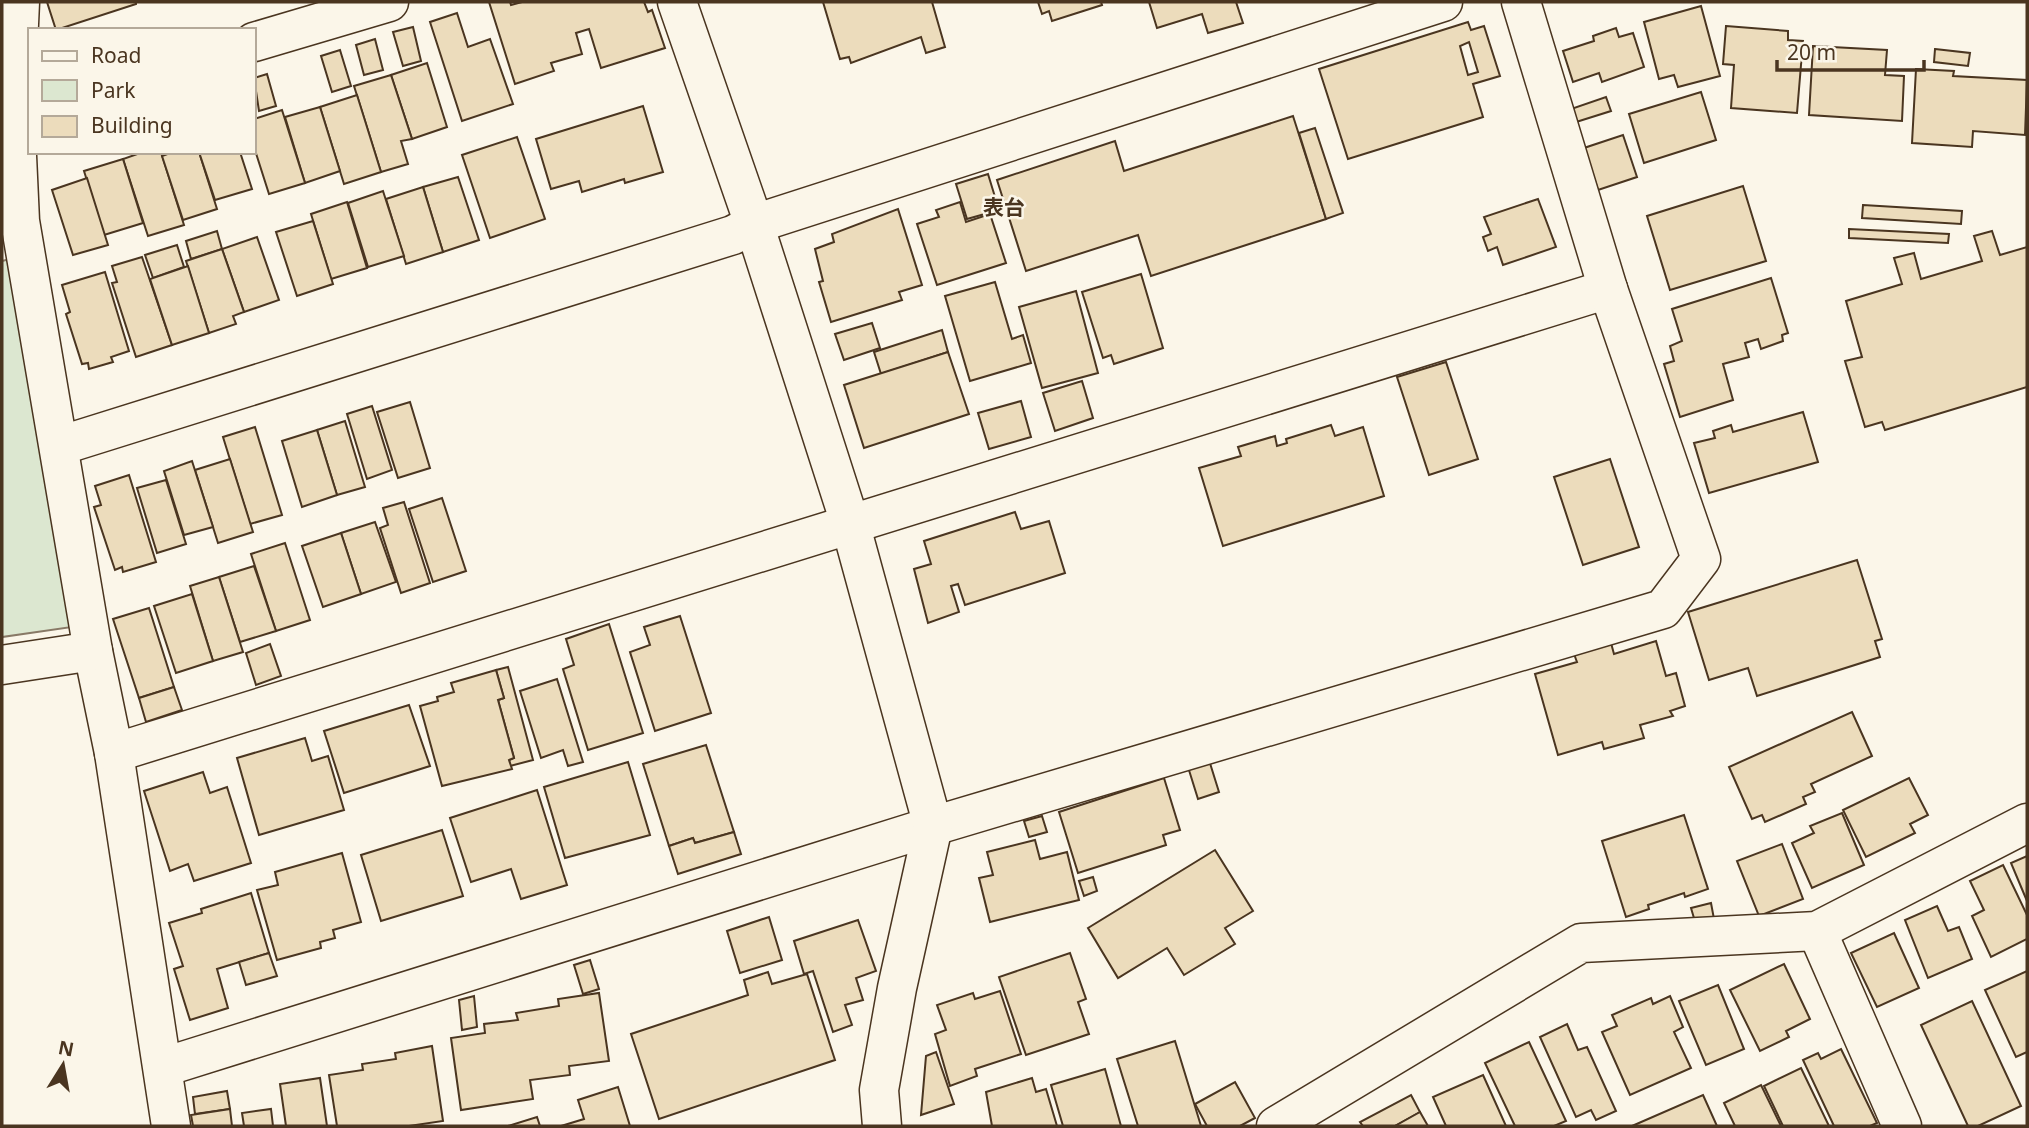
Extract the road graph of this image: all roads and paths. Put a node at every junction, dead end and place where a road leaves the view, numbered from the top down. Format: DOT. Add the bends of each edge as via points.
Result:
graph roads {
  1 [pos="20,2"];
  2 [pos="390,2"];
  3 [pos="677,2"];
  4 [pos="1443,2"];
  5 [pos="1521,2"];
  6 [pos="256,41"];
  7 [pos="22,110"];
  8 [pos="11,223"];
  9 [pos="754,224"];
  10 [pos="1608,289"];
  11 [pos="59,446"];
  12 [pos="850,523"];
  13 [pos="93,651"];
  14 [pos="2,665"];
  15 [pos="114,753"];
  16 [pos="2027,823"];
  17 [pos="933,827"];
  18 [pos="1817,931"];
  19 [pos="164,1067"];
  20 [pos="171,1126"];
  21 [pos="882,1126"];
  22 [pos="1276,1126"];
  23 [pos="1902,1126"];
  1 -- 7 [label="street"];
  2 -- 6 [label="street"];
  3 -- 9 [label="street"];
  4 -- 9 [label="street"];
  5 -- 10 [label="street"];
  7 -- 8 [label="street"];
  8 -- 11 [label="street"];
  9 -- 11 [label="street" via="733,235"];
  9 -- 12 [label="street"];
  10 -- 12 [label="street"];
  10 -- 17 [label="street" via="1701,559 1663,610"];
  11 -- 13 [label="street"];
  12 -- 15 [label="street"];
  12 -- 17 [label="street"];
  13 -- 14 [label="street"];
  13 -- 15 [label="street"];
  15 -- 19 [label="street"];
  16 -- 18 [label="street"];
  17 -- 19 [label="street"];
  17 -- 21 [label="street" via="878,1090"];
  18 -- 22 [label="street" via="1581,943"];
  18 -- 23 [label="street"];
  19 -- 20 [label="street"];
}
